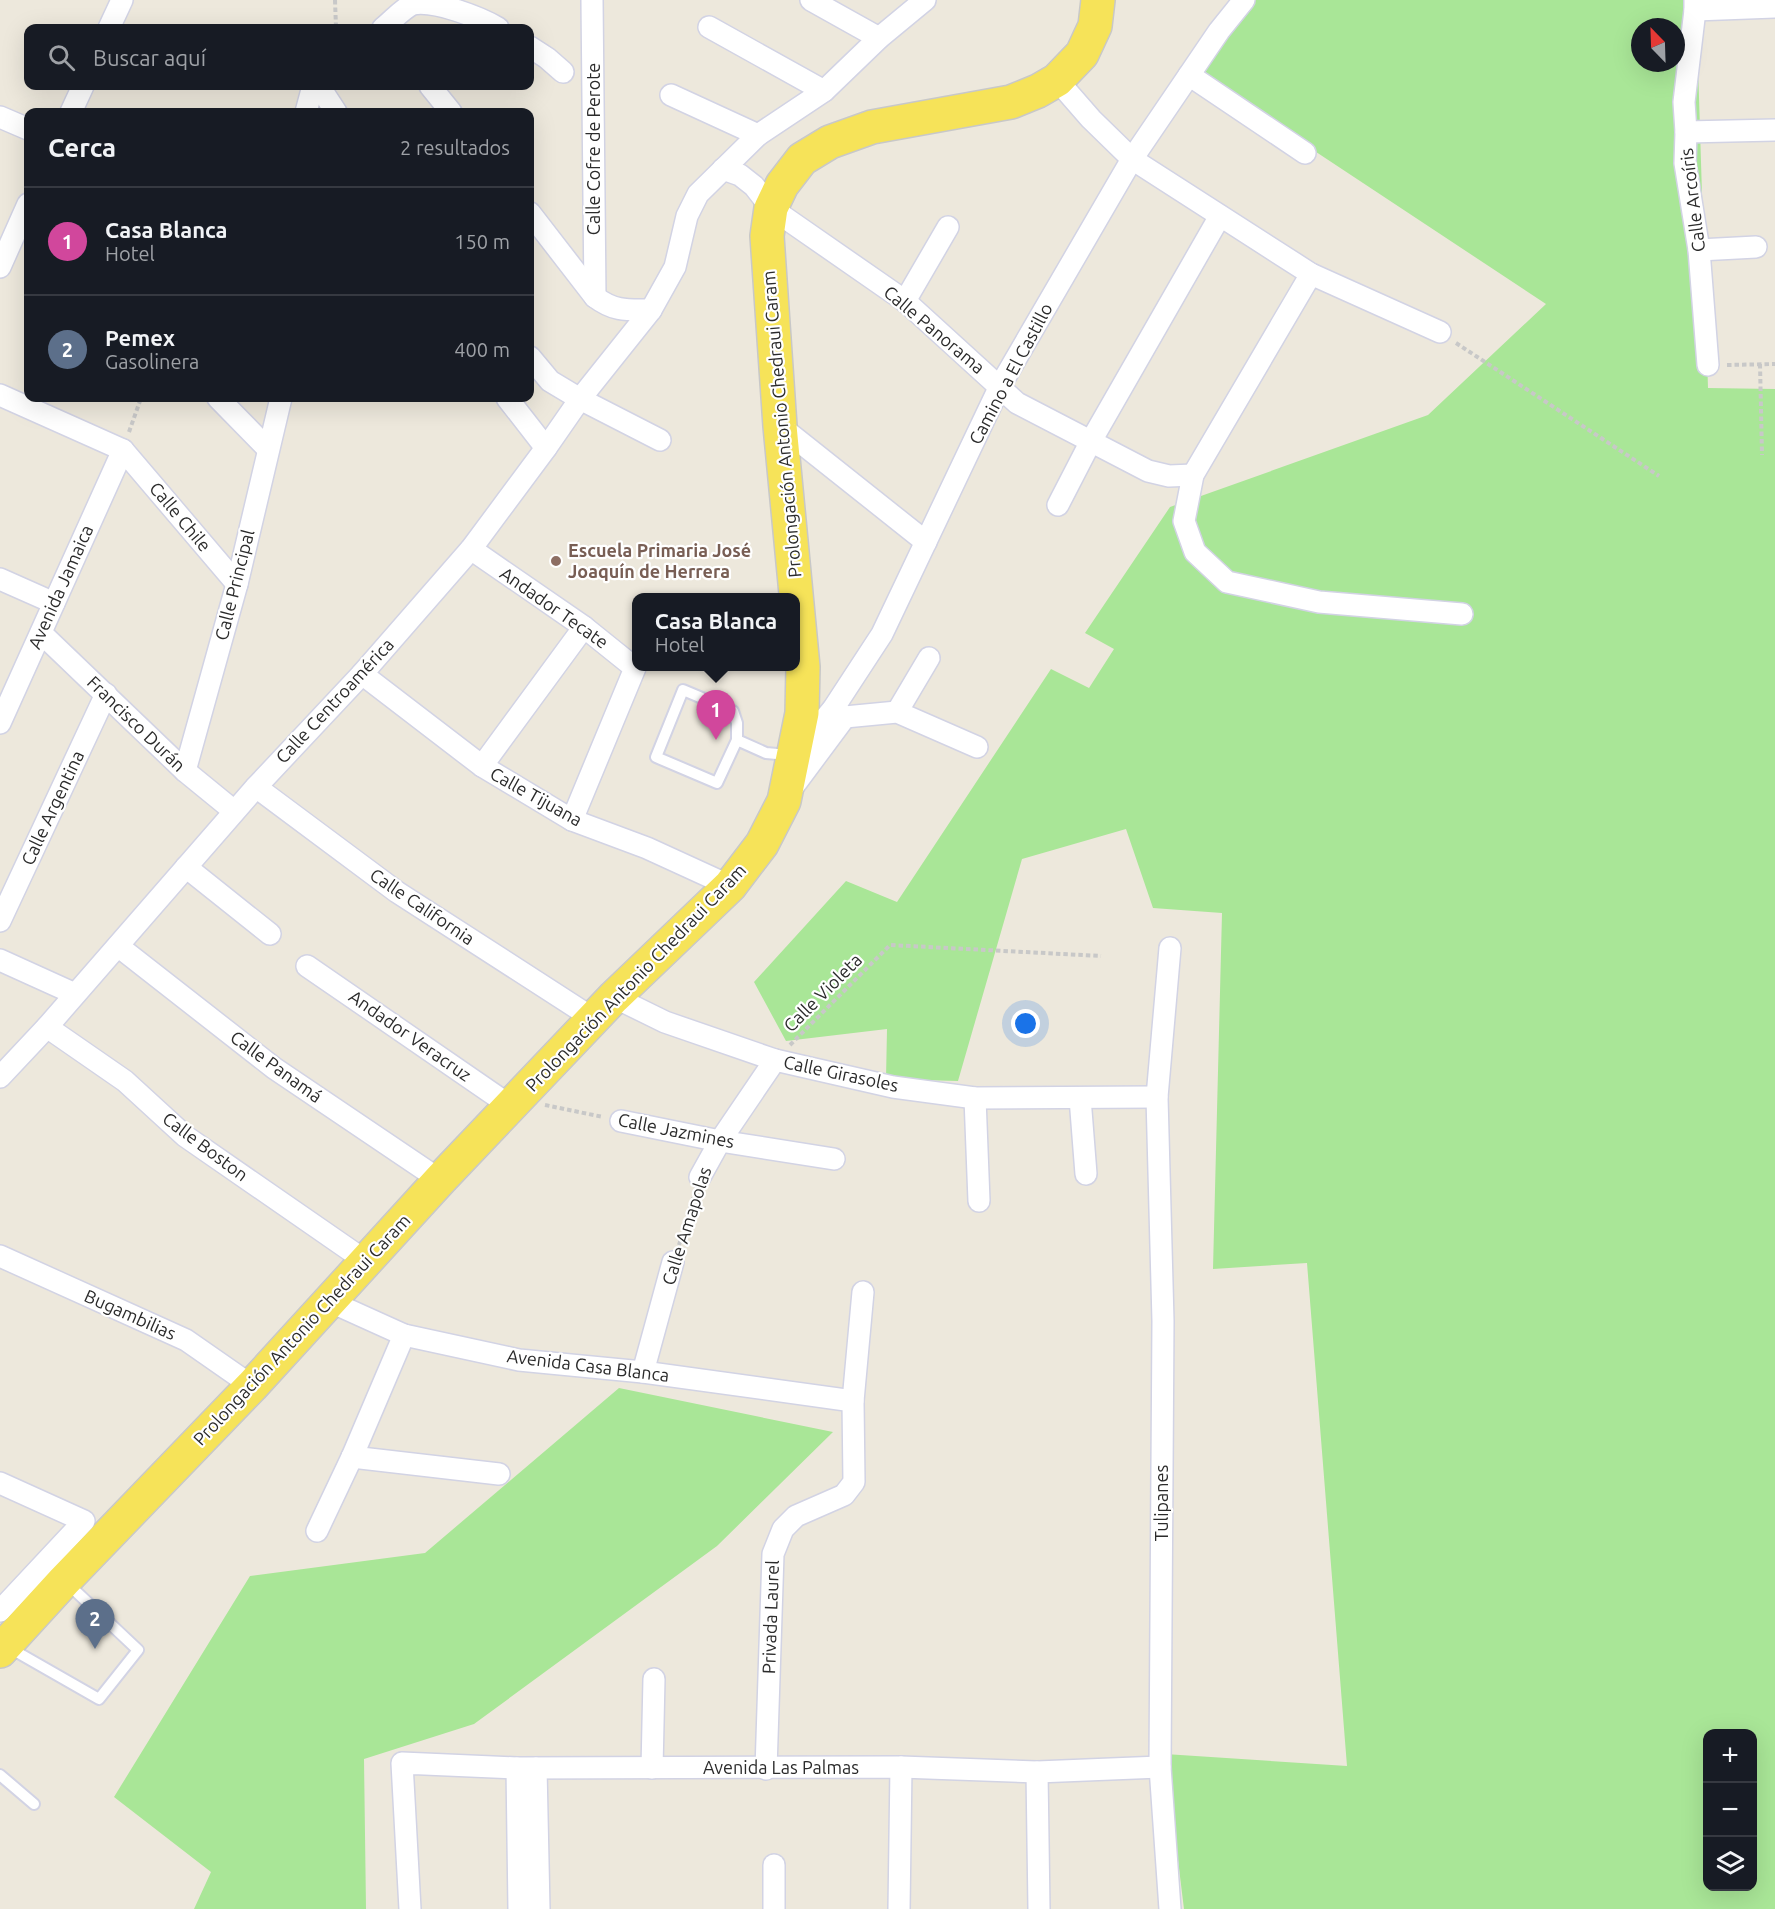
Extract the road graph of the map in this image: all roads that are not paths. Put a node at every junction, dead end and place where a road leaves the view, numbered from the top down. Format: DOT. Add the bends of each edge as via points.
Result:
graph roads {
  1 [pos="122,0"];
  2 [pos="592,0"];
  3 [pos="811,0"];
  4 [pos="926,0"];
  5 [pos="1098,0"];
  6 [pos="1244,0"];
  7 [pos="1695,5"];
  8 [pos="1775,7"];
  9 [pos="111,24"];
  10 [pos="388,24"];
  11 [pos="491,24"];
  12 [pos="710,27"];
  13 [pos="879,38"];
  14 [pos="534,50"];
  15 [pos="563,72"];
  16 [pos="1189,75"];
  17 [pos="1057,80"];
  18 [pos="81,90"];
  19 [pos="312,90"];
  20 [pos="322,90"];
  21 [pos="433,90"];
  22 [pos="824,91"];
  23 [pos="671,95"];
  24 [pos="73,108"];
  25 [pos="307,108"];
  26 [pos="333,108"];
  27 [pos="448,108"];
  28 [pos="0,117"];
  29 [pos="24,127"];
  30 [pos="1775,130"];
  31 [pos="1686,132"];
  32 [pos="758,135"];
  33 [pos="1305,153"];
  34 [pos="1132,159"];
  35 [pos="723,169"];
  36 [pos="771,208"];
  37 [pos="24,213"];
  38 [pos="1220,216"];
  39 [pos="534,218"];
  40 [pos="948,227"];
  41 [pos="1756,247"];
  42 [pos="1699,250"];
  43 [pos="0,267"];
  44 [pos="1311,274"];
  45 [pos="595,297"];
  46 [pos="905,301"];
  47 [pos="651,310"];
  48 [pos="1440,332"];
  49 [pos="534,362"];
  50 [pos="1708,365"];
  51 [pos="1000,386"];
  52 [pos="0,395"];
  53 [pos="580,399"];
  54 [pos="222,402"];
  55 [pos="280,402"];
  56 [pos="510,402"];
  57 [pos="780,426"];
  58 [pos="660,440"];
  59 [pos="1091,441"];
  60 [pos="268,448"];
  61 [pos="546,448"];
  62 [pos="123,450"];
  63 [pos="1193,475"];
  64 [pos="1058,505"];
  65 [pos="926,542"];
  66 [pos="471,549"];
  67 [pos="0,579"];
  68 [pos="237,584"];
  69 [pos="796,593"];
  70 [pos="54,603"];
  71 [pos="1462,614"];
  72 [pos="584,627"];
  73 [pos="41,633"];
  74 [pos="800,636"];
  75 [pos="929,658"];
  76 [pos="632,666"];
  77 [pos="634,671"];
  78 [pos="362,675"];
  79 [pos="106,694"];
  80 [pos="897,712"];
  81 [pos="839,713"];
  82 [pos="0,723"];
  83 [pos="737,740"];
  84 [pos="977,747"];
  85 [pos="794,756"];
  86 [pos="482,766"];
  87 [pos="185,771"];
  88 [pos="256,787"];
  89 [pos="784,801"];
  90 [pos="234,811"];
  91 [pos="572,820"];
  92 [pos="186,867"];
  93 [pos="730,886"];
  94 [pos="0,921"];
  95 [pos="270,934"];
  96 [pos="118,946"];
  97 [pos="1170,948"];
  98 [pos="0,960"];
  99 [pos="307,966"];
  100 [pos="75,994"];
  101 [pos="604,1008"];
  102 [pos="47,1027"];
  103 [pos="775,1060"];
  104 [pos="0,1077"];
  105 [pos="1157,1097"];
  106 [pos="975,1098"];
  107 [pos="1080,1098"];
  108 [pos="515,1103"];
  109 [pos="621,1121"];
  110 [pos="720,1140"];
  111 [pos="834,1159"];
  112 [pos="1086,1174"];
  113 [pos="700,1177"];
  114 [pos="440,1180"];
  115 [pos="979,1201"];
  116 [pos="0,1256"];
  117 [pos="367,1262"];
  118 [pos="674,1262"];
  119 [pos="863,1292"];
  120 [pos="331,1302"];
  121 [pos="404,1335"];
  122 [pos="644,1372"];
  123 [pos="252,1386"];
  124 [pos="853,1401"];
  125 [pos="352,1457"];
  126 [pos="499,1474"];
  127 [pos="0,1483"];
  128 [pos="317,1531"];
  129 [pos="64,1581"];
  130 [pos="0,1611"];
  131 [pos="3,1648"];
  132 [pos="654,1679"];
  133 [pos="901,1767"];
  134 [pos="1160,1767"];
  135 [pos="527,1768"];
  136 [pos="652,1768"];
  137 [pos="766,1769"];
  138 [pos="1037,1772"];
  139 [pos="0,1775"];
  140 [pos="34,1804"];
  141 [pos="774,1865"];
  142 [pos="410,1909"];
  143 [pos="519,1909"];
  144 [pos="539,1909"];
  145 [pos="774,1909"];
  146 [pos="899,1909"];
  147 [pos="1038,1909"];
  148 [pos="1170,1909"];
  1 -- 9 [label="street"];
  2 -- 45 [label="street, Calle Cofre de Perote"];
  3 -- 13 [label="street"];
  4 -- 13 [label="street, Calle Centroamérica"];
  5 -- 17 [label="main road, Prolongación Antonio Chedraui Caram" via="1095,26 1082,54"];
  6 -- 16 [label="street, Camino a El Castillo"];
  7 -- 8 [label="street"];
  7 -- 31 [label="street, Calle Arcoíris" via="1684,102"];
  10 -- 11 [label="street" via="410,5 422,2 435,2"];
  12 -- 22 [label="street"];
  13 -- 22 [label="street, Calle Centroamérica"];
  14 -- 15 [label="street"];
  16 -- 33 [label="street"];
  16 -- 34 [label="street, Camino a El Castillo"];
  17 -- 34 [label="street"];
  17 -- 36 [label="main road, Prolongación Antonio Chedraui Caram" via="1011,102 872,127 830,142 802,159 782,185"];
  18 -- 24 [label="street"];
  19 -- 25 [label="street"];
  20 -- 26 [label="street"];
  21 -- 27 [label="street"];
  22 -- 32 [label="street, Calle Centroamérica"];
  23 -- 32 [label="street"];
  28 -- 29 [label="street"];
  30 -- 31 [label="street"];
  31 -- 42 [label="street, Calle Arcoíris" via="1685,163"];
  32 -- 35 [label="street, Calle Centroamérica"];
  34 -- 38 [label="street"];
  34 -- 51 [label="street, Camino a El Castillo"];
  35 -- 36 [label="street, Calle Panorama" via="754,186"];
  35 -- 47 [label="street, Calle Centroamérica" via="698,194 687,216 675,267"];
  36 -- 46 [label="street, Calle Panorama"];
  36 -- 57 [label="main road, Prolongación Antonio Chedraui Caram" via="767,237"];
  37 -- 43 [label="street"];
  38 -- 44 [label="street"];
  38 -- 59 [label="street"];
  39 -- 45 [label="street"];
  40 -- 46 [label="street"];
  41 -- 42 [label="street"];
  42 -- 50 [label="street, Calle Arcoíris"];
  44 -- 48 [label="street"];
  44 -- 63 [label="street"];
  45 -- 47 [label="street" via="607,306 623,310"];
  46 -- 51 [label="street, Calle Panorama"];
  47 -- 53 [label="street, Calle Centroamérica"];
  49 -- 53 [label="street" via="550,381"];
  51 -- 59 [label="street, Calle Panorama" via="1017,403"];
  51 -- 65 [label="street, Camino a El Castillo"];
  52 -- 62 [label="street"];
  53 -- 58 [label="street"];
  53 -- 61 [label="street, Calle Centroamérica"];
  54 -- 60 [label="street"];
  55 -- 60 [label="street, Calle Principal"];
  56 -- 61 [label="street"];
  57 -- 65 [label="street"];
  57 -- 69 [label="main road, Prolongación Antonio Chedraui Caram"];
  59 -- 63 [label="street, Calle Panorama" via="1148,471 1169,476"];
  59 -- 64 [label="street"];
  60 -- 68 [label="street, Calle Principal"];
  61 -- 66 [label="street, Calle Centroamérica"];
  62 -- 68 [label="street, Calle Chile"];
  62 -- 70 [label="street, Avenida Jamaica"];
  63 -- 71 [label="street" via="1184,521 1195,552 1227,582 1319,602"];
  65 -- 81 [label="street, Camino a El Castillo"];
  66 -- 72 [label="street, Andador Tecate"];
  66 -- 78 [label="street, Calle Centroamérica"];
  67 -- 70 [label="street"];
  68 -- 87 [label="street, Calle Principal"];
  70 -- 73 [label="street, Avenida Jamaica"];
  72 -- 76 [label="street, Andador Tecate"];
  72 -- 86 [label="street"];
  73 -- 79 [label="street, Francisco Durán"];
  73 -- 82 [label="street, Avenida Jamaica"];
  74 -- 85 [label="main road, Prolongación Antonio Chedraui Caram" via="802,713"];
  75 -- 80 [label="street"];
  77 -- 91 [label="street, Andador Tecate"];
  78 -- 86 [label="street, Calle Tijuana"];
  78 -- 88 [label="street, Calle Centroamérica"];
  79 -- 87 [label="street, Francisco Durán"];
  79 -- 94 [label="street, Calle Argentina"];
  80 -- 81 [label="street"];
  80 -- 84 [label="street"];
  81 -- 85 [label="street, Camino a El Castillo"];
  81 -- 89 [label="street, Camino a El Castillo"];
  83 -- 83 [label="lane" via="733,711 683,690 656,757 717,783"];
  83 -- 85 [label="lane" via="766,753"];
  85 -- 89 [label="main road, Prolongación Antonio Chedraui Caram"];
  86 -- 91 [label="street, Calle Tijuana"];
  87 -- 90 [label="street, Francisco Durán"];
  88 -- 90 [label="street, Calle Centroamérica"];
  88 -- 101 [label="street, Calle California" via="397,892"];
  89 -- 93 [label="main road, Prolongación Antonio Chedraui Caram" via="762,844"];
  90 -- 92 [label="street, Calle Centroamérica"];
  91 -- 93 [label="street, Calle Tijuana" via="647,848"];
  92 -- 95 [label="street"];
  92 -- 96 [label="street, Calle Centroamérica"];
  93 -- 101 [label="main road, Prolongación Antonio Chedraui Caram"];
  96 -- 100 [label="street, Calle Centroamérica"];
  96 -- 114 [label="street, Calle Panamá" via="273,1068"];
  97 -- 105 [label="street, Tulipanes"];
  98 -- 100 [label="street"];
  99 -- 108 [label="street, Andador Veracruz"];
  100 -- 102 [label="street, Calle Centroamérica"];
  101 -- 103 [label="street, Calle Girasoles" via="665,1022"];
  101 -- 108 [label="main road, Prolongación Antonio Chedraui Caram"];
  102 -- 104 [label="street, Calle Centroamérica"];
  102 -- 117 [label="street, Calle Boston" via="125,1081 185,1136"];
  103 -- 106 [label="street, Calle Girasoles" via="893,1087"];
  103 -- 110 [label="street, Calle Amapolas"];
  105 -- 107 [label="street, Calle Girasoles"];
  105 -- 134 [label="street, Tulipanes" via="1163,1321"];
  106 -- 107 [label="street, Calle Girasoles"];
  106 -- 115 [label="street"];
  107 -- 112 [label="street"];
  108 -- 114 [label="main road, Prolongación Antonio Chedraui Caram"];
  109 -- 110 [label="street, Calle Jazmines"];
  110 -- 111 [label="street, Calle Jazmines"];
  110 -- 113 [label="street, Calle Amapolas"];
  114 -- 117 [label="main road, Prolongación Antonio Chedraui Caram"];
  116 -- 123 [label="street, Bugambilias" via="186,1340"];
  117 -- 120 [label="main road, Prolongación Antonio Chedraui Caram"];
  118 -- 122 [label="street, Calle Amapolas"];
  119 -- 124 [label="street, Privada Laurel"];
  120 -- 121 [label="street, Avenida Casa Blanca"];
  120 -- 123 [label="main road, Prolongación Antonio Chedraui Caram"];
  121 -- 122 [label="street, Avenida Casa Blanca" via="519,1360"];
  121 -- 125 [label="street"];
  122 -- 124 [label="street, Avenida Casa Blanca"];
  123 -- 129 [label="main road, Prolongación Antonio Chedraui Caram"];
  124 -- 137 [label="street, Privada Laurel" via="854,1482 844,1495 796,1516 783,1529 773,1554"];
  125 -- 126 [label="street"];
  125 -- 128 [label="street"];
  127 -- 130 [label="street" via="84,1521"];
  129 -- 131 [label="main road, Prolongación Antonio Chedraui Caram"];
  129 -- 131 [label="lane" via="138,1650 99,1699"];
  132 -- 136 [label="street"];
  133 -- 137 [label="street, Avenida Las Palmas"];
  133 -- 138 [label="street, Avenida Las Palmas"];
  133 -- 146 [label="street"];
  134 -- 138 [label="street, Avenida Las Palmas"];
  134 -- 148 [label="street, Tulipanes"];
  135 -- 136 [label="street, Avenida Las Palmas"];
  135 -- 142 [label="street, Avenida Las Palmas" via="402,1763"];
  135 -- 143 [label="street"];
  135 -- 144 [label="street"];
  136 -- 137 [label="street, Avenida Las Palmas"];
  138 -- 147 [label="street"];
  139 -- 140 [label="lane"];
  141 -- 145 [label="street"];
}
